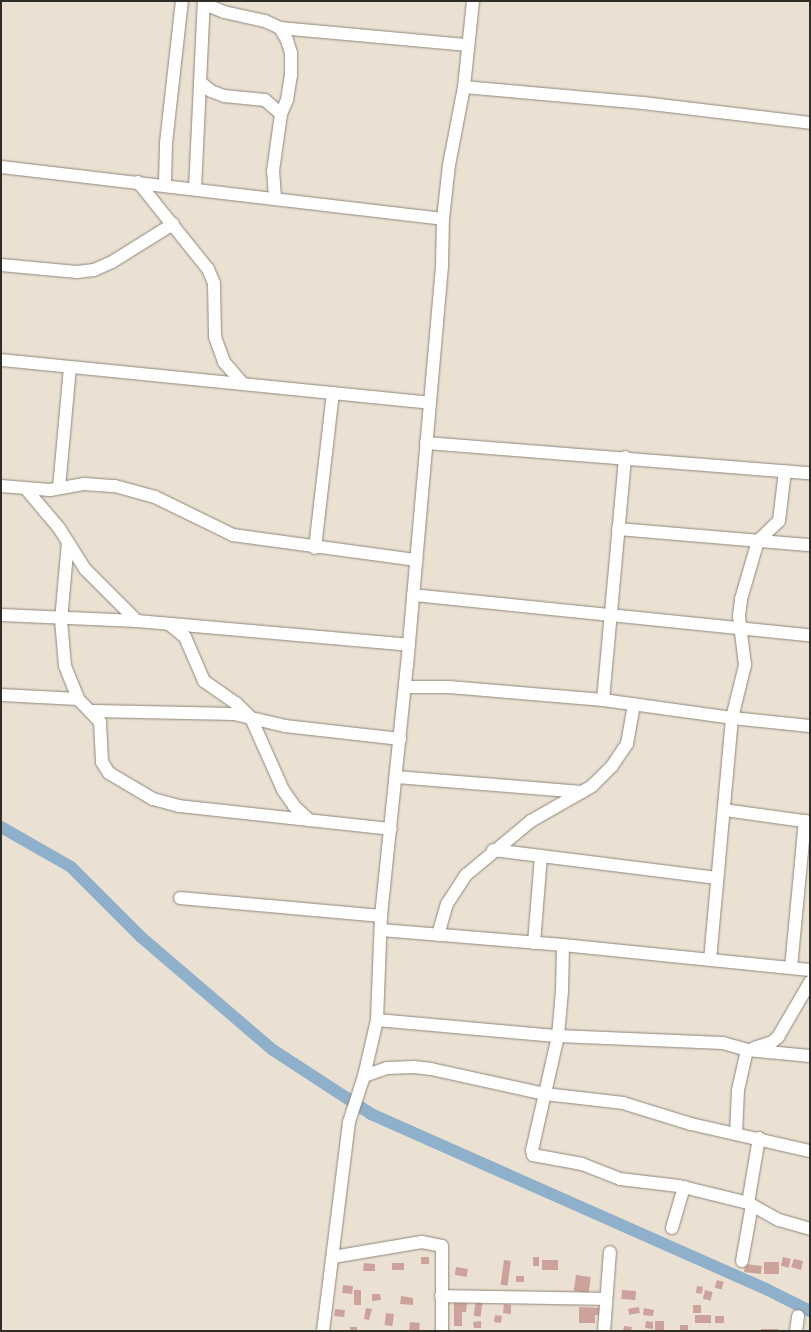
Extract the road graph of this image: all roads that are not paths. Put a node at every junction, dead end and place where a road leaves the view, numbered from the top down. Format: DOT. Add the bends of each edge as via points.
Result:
graph roads {
  1 [pos="182,1"];
  2 [pos="204,1"];
  3 [pos="208,1"];
  4 [pos="473,1"];
  5 [pos="280,28"];
  6 [pos="468,45"];
  7 [pos="200,82"];
  8 [pos="464,87"];
  9 [pos="281,114"];
  10 [pos="810,123"];
  11 [pos="1,167"];
  12 [pos="138,182"];
  13 [pos="165,184"];
  14 [pos="195,189"];
  15 [pos="275,198"];
  16 [pos="443,220"];
  17 [pos="173,224"];
  18 [pos="1,265"];
  19 [pos="1,360"];
  20 [pos="70,367"];
  21 [pos="243,384"];
  22 [pos="333,393"];
  23 [pos="430,403"];
  24 [pos="426,443"];
  25 [pos="625,457"];
  26 [pos="785,471"];
  27 [pos="810,472"];
  28 [pos="1,477"];
  29 [pos="6,486"];
  30 [pos="59,488"];
  31 [pos="26,489"];
  32 [pos="618,528"];
  33 [pos="758,541"];
  34 [pos="68,542"];
  35 [pos="810,545"];
  36 [pos="315,548"];
  37 [pos="416,560"];
  38 [pos="413,595"];
  39 [pos="1,615"];
  40 [pos="609,615"];
  41 [pos="61,620"];
  42 [pos="137,622"];
  43 [pos="169,624"];
  44 [pos="742,628"];
  45 [pos="810,636"];
  46 [pos="409,645"];
  47 [pos="405,687"];
  48 [pos="1,695"];
  49 [pos="78,699"];
  50 [pos="603,700"];
  51 [pos="634,705"];
  52 [pos="93,711"];
  53 [pos="251,718"];
  54 [pos="732,718"];
  55 [pos="810,726"];
  56 [pos="400,739"];
  57 [pos="396,777"];
  58 [pos="582,792"];
  59 [pos="724,810"];
  60 [pos="309,820"];
  61 [pos="808,822"];
  62 [pos="391,829"];
  63 [pos="493,850"];
  64 [pos="541,856"];
  65 [pos="718,878"];
  66 [pos="804,880"];
  67 [pos="180,898"];
  68 [pos="381,916"];
  69 [pos="381,930"];
  70 [pos="438,935"];
  71 [pos="534,943"];
  72 [pos="563,945"];
  73 [pos="710,960"];
  74 [pos="791,968"];
  75 [pos="810,970"];
  76 [pos="810,982"];
  77 [pos="378,1020"];
  78 [pos="558,1036"];
  79 [pos="747,1050"];
  80 [pos="810,1056"];
  81 [pos="364,1076"];
  82 [pos="545,1094"];
  83 [pos="736,1134"];
  84 [pos="759,1138"];
  85 [pos="810,1151"];
  86 [pos="684,1187"];
  87 [pos="750,1204"];
  88 [pos="672,1228"];
  89 [pos="810,1229"];
  90 [pos="610,1252"];
  91 [pos="333,1257"];
  92 [pos="742,1261"];
  93 [pos="441,1296"];
  94 [pos="605,1299"];
  95 [pos="798,1316"];
  96 [pos="323,1331"];
  97 [pos="442,1331"];
  98 [pos="604,1331"];
  99 [pos="796,1331"];
  1 -- 13 [label="street" via="167,136"];
  2 -- 7 [label="street"];
  3 -- 5 [label="street" via="212,7 224,12 265,21"];
  4 -- 6 [label="street"];
  5 -- 6 [label="street"];
  5 -- 9 [label="street" via="291,53 291,76 287,100"];
  6 -- 8 [label="street"];
  7 -- 9 [label="street" via="211,91 224,96 265,100"];
  7 -- 14 [label="street"];
  8 -- 10 [label="street" via="643,103"];
  8 -- 16 [label="street" via="449,165"];
  9 -- 15 [label="street" via="273,171"];
  11 -- 12 [label="street"];
  12 -- 13 [label="street"];
  12 -- 17 [label="street"];
  13 -- 14 [label="street"];
  14 -- 15 [label="street"];
  15 -- 16 [label="street"];
  16 -- 23 [label="street" via="442,265"];
  17 -- 18 [label="street" via="112,262 94,270 77,272"];
  17 -- 21 [label="street" via="208,269 214,282 215,337 224,362"];
  19 -- 20 [label="street"];
  20 -- 21 [label="street"];
  20 -- 30 [label="street"];
  21 -- 22 [label="street"];
  22 -- 23 [label="street"];
  22 -- 36 [label="street"];
  23 -- 24 [label="street"];
  24 -- 25 [label="street"];
  24 -- 37 [label="street"];
  25 -- 26 [label="street"];
  25 -- 32 [label="street"];
  26 -- 27 [label="street"];
  26 -- 33 [label="street" via="779,521"];
  28 -- 29 [label="street"];
  29 -- 31 [label="street"];
  30 -- 31 [label="street"];
  30 -- 36 [label="street" via="100,483 134,490 198,516 233,535"];
  31 -- 34 [label="street"];
  32 -- 33 [label="street"];
  32 -- 40 [label="street"];
  33 -- 35 [label="street"];
  33 -- 44 [label="street" via="744,582 740,616"];
  34 -- 41 [label="street"];
  34 -- 42 [label="street" via="85,569"];
  36 -- 37 [label="street"];
  37 -- 38 [label="street"];
  38 -- 40 [label="street"];
  38 -- 46 [label="street"];
  39 -- 41 [label="street"];
  40 -- 44 [label="street"];
  40 -- 50 [label="street"];
  41 -- 42 [label="street"];
  41 -- 49 [label="street" via="65,666"];
  42 -- 43 [label="street"];
  43 -- 46 [label="street"];
  43 -- 53 [label="street" via="185,636 204,681 236,703"];
  44 -- 45 [label="street"];
  44 -- 54 [label="street" via="745,664"];
  46 -- 47 [label="street"];
  47 -- 50 [label="street" via="449,687"];
  47 -- 56 [label="street"];
  48 -- 49 [label="street"];
  49 -- 52 [label="street"];
  50 -- 51 [label="street"];
  51 -- 54 [label="street"];
  51 -- 58 [label="street" via="627,744 612,766"];
  52 -- 53 [label="street" via="211,713"];
  52 -- 60 [label="street" via="100,722 102,762 109,773 153,799 203,810"];
  53 -- 56 [label="street" via="285,726"];
  53 -- 60 [label="street" via="283,790 294,806"];
  54 -- 55 [label="street"];
  54 -- 59 [label="street"];
  56 -- 57 [label="street"];
  57 -- 58 [label="street"];
  57 -- 62 [label="street"];
  58 -- 63 [label="street" via="531,821"];
  59 -- 61 [label="street"];
  59 -- 65 [label="street"];
  60 -- 62 [label="street"];
  61 -- 66 [label="street"];
  62 -- 68 [label="street"];
  63 -- 64 [label="street"];
  63 -- 70 [label="street" via="466,875 447,904"];
  64 -- 65 [label="street"];
  64 -- 71 [label="street"];
  65 -- 73 [label="street"];
  66 -- 74 [label="street"];
  67 -- 68 [label="street"];
  68 -- 69 [label="street"];
  69 -- 70 [label="street"];
  69 -- 77 [label="street"];
  70 -- 71 [label="street"];
  71 -- 72 [label="street"];
  72 -- 73 [label="street"];
  72 -- 78 [label="street"];
  73 -- 74 [label="street"];
  74 -- 75 [label="street"];
  76 -- 79 [label="street" via="778,1037 765,1046"];
  77 -- 78 [label="street"];
  77 -- 81 [label="street"];
  78 -- 79 [label="street" via="723,1043"];
  78 -- 82 [label="street"];
  79 -- 80 [label="street"];
  79 -- 83 [label="street" via="738,1090"];
  81 -- 82 [label="street" via="387,1068 414,1067"];
  81 -- 91 [label="street" via="349,1122"];
  82 -- 83 [label="street" via="623,1103 691,1124"];
  82 -- 86 [label="street" via="533,1155 582,1164 620,1179"];
  83 -- 84 [label="street"];
  84 -- 85 [label="street"];
  84 -- 87 [label="street"];
  86 -- 87 [label="street"];
  86 -- 88 [label="street"];
  87 -- 89 [label="street" via="779,1220"];
  87 -- 92 [label="street"];
  90 -- 94 [label="street"];
  91 -- 93 [label="street" via="422,1242 442,1246"];
  91 -- 96 [label="street"];
  93 -- 94 [label="street"];
  93 -- 97 [label="street"];
  94 -- 98 [label="street"];
  95 -- 99 [label="street"];
}
